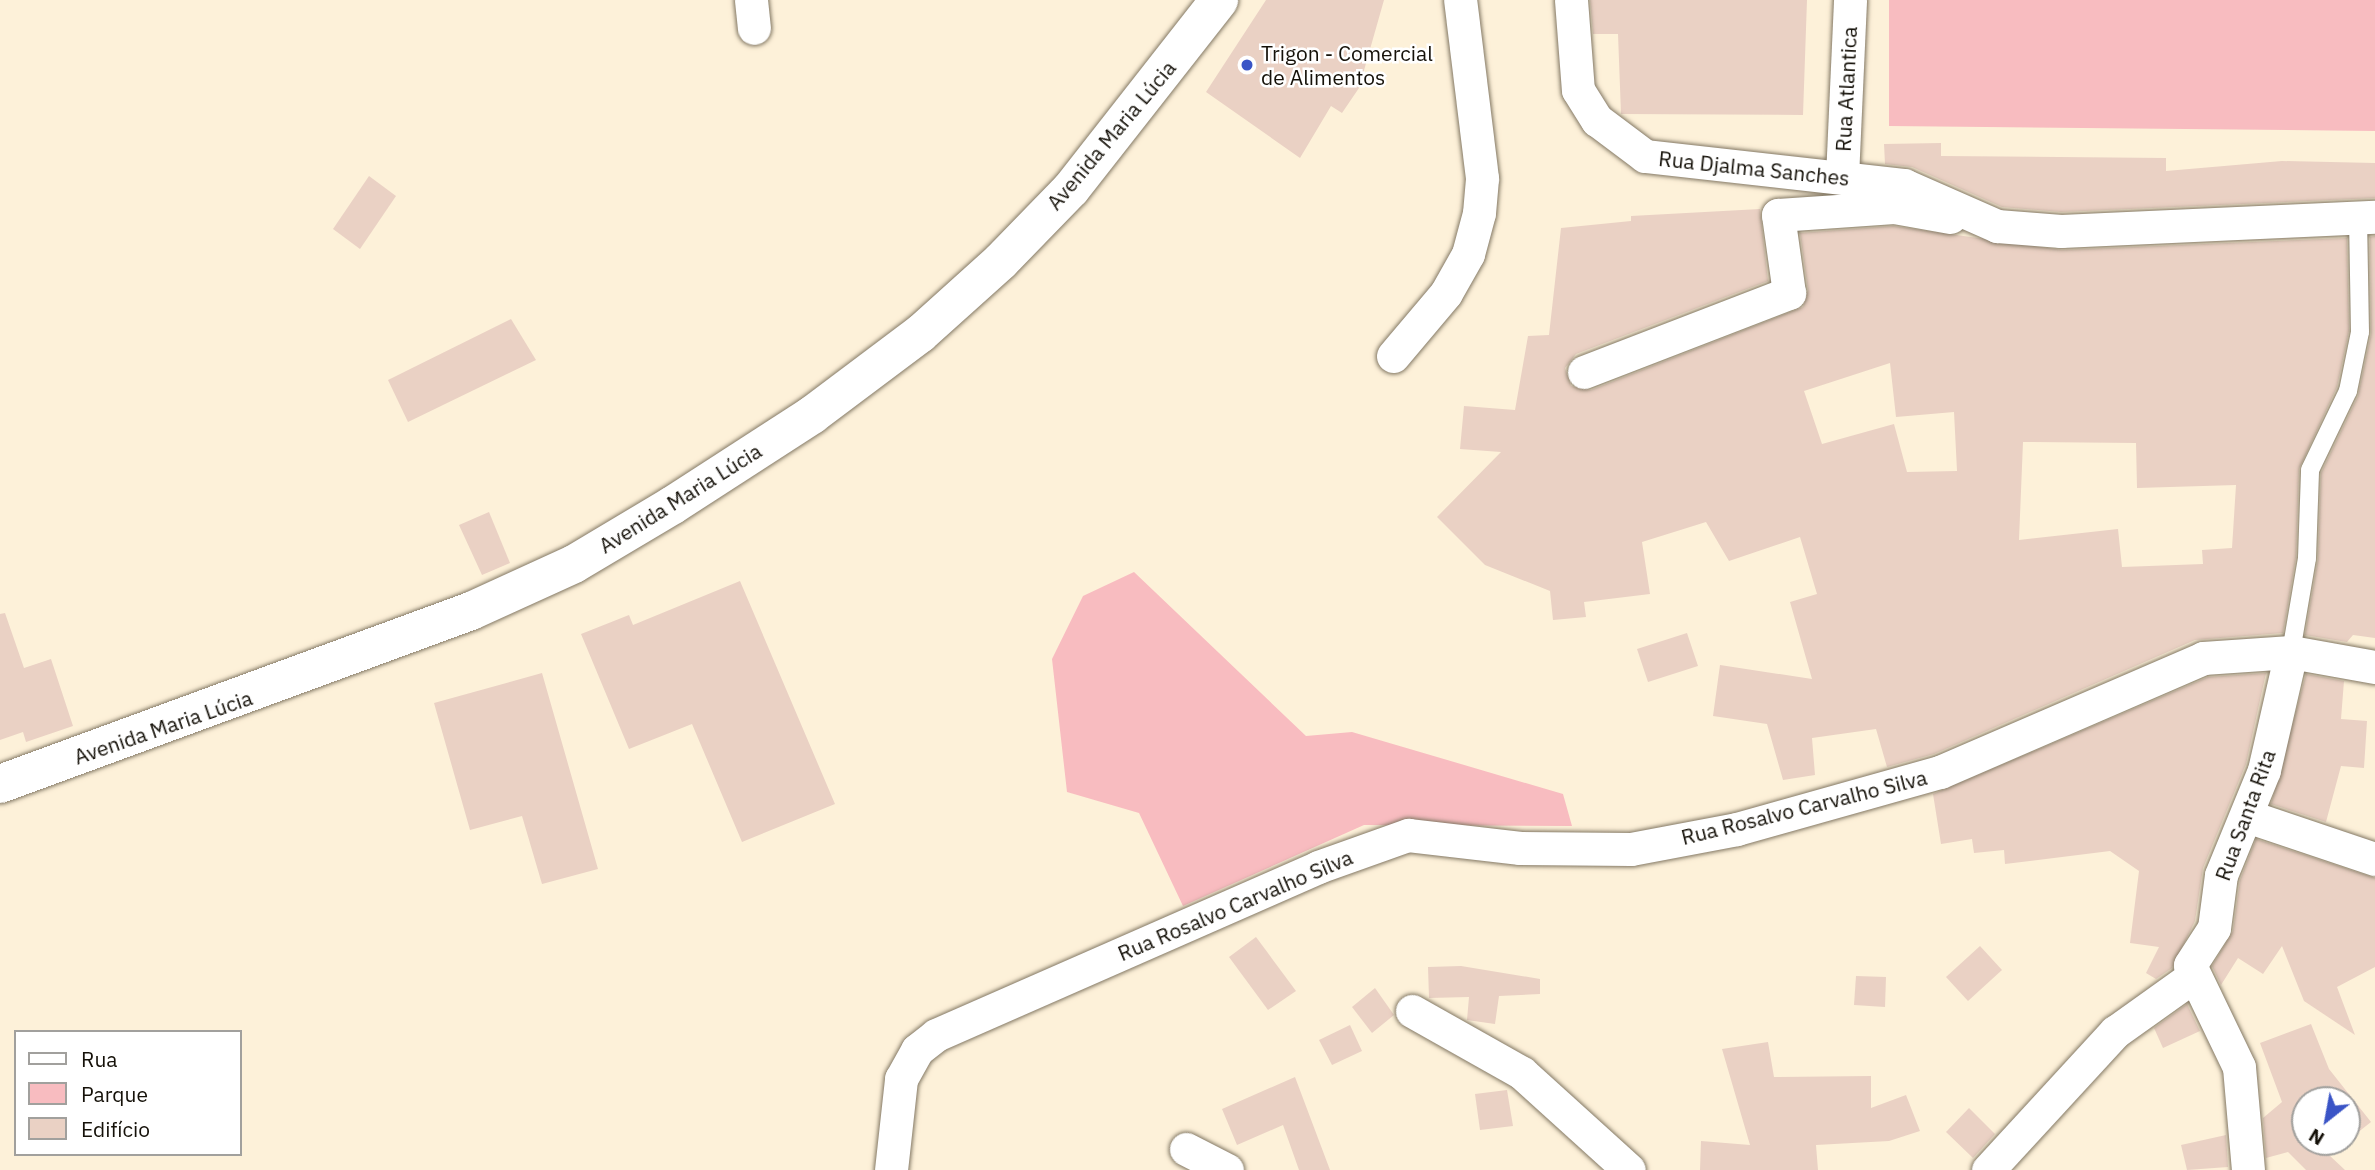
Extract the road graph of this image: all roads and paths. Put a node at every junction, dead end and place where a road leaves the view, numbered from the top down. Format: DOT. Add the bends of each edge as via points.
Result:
graph roads {
  1 [pos="1219,0"];
  2 [pos="1460,0"];
  3 [pos="1571,0"];
  4 [pos="1850,0"];
  5 [pos="1842,177"];
  6 [pos="2367,218"];
  7 [pos="1997,226"];
  8 [pos="1393,356"];
  9 [pos="1584,372"];
  10 [pos="2291,652"];
  11 [pos="2375,667"];
  12 [pos="0,784"];
  13 [pos="2247,816"];
  14 [pos="2375,859"];
  15 [pos="2193,977"];
  16 [pos="1412,1011"];
  17 [pos="1186,1149"];
  18 [pos="891,1170"];
  19 [pos="1227,1170"];
  20 [pos="1629,1170"];
  21 [pos="1988,1170"];
  22 [pos="2248,1170"];
  1 -- 12 [label="main road, Avenida Maria Lúcia" via="1079,179 1001,261 877,366 696,490 574,564 471,611"];
  2 -- 8 [label="street" via="1482,178 1479,213 1468,254 1446,293"];
  3 -- 5 [label="street, Rua Djalma Sanches" via="1578,90 1618,138 1645,156 1686,165"];
  4 -- 5 [label="street, Rua Atlantica"];
  5 -- 7 [label="street, Rua Djalma Sanches" via="1925,190"];
  6 -- 7 [label="street, Rua Djalma Sanches" via="2061,230"];
  6 -- 10 [label="lane" via="2358,344 2348,391 2310,470 2306,558"];
  7 -- 9 [label="street, Rua Djalma Sanches" via="1894,207 1778,215 1789,293"];
  10 -- 11 [label="street, Rua Rosalvo Carvalho Silva"];
  10 -- 13 [label="street, Rua Santa Rita"];
  10 -- 18 [label="street, Rua Rosalvo Carvalho Silva" via="2203,658 1940,772 1737,829 1631,849 1520,848 1408,835 1318,867 936,1035 917,1050 901,1079"];
  13 -- 14 [label="street"];
  13 -- 15 [label="street, Rua Santa Rita" via="2221,875 2214,928 2190,965"];
  15 -- 21 [label="street" via="2115,1032"];
  15 -- 22 [label="street" via="2221,1018 2239,1067"];
  16 -- 20 [label="street" via="1522,1073"];
  17 -- 19 [label="street"];
}
